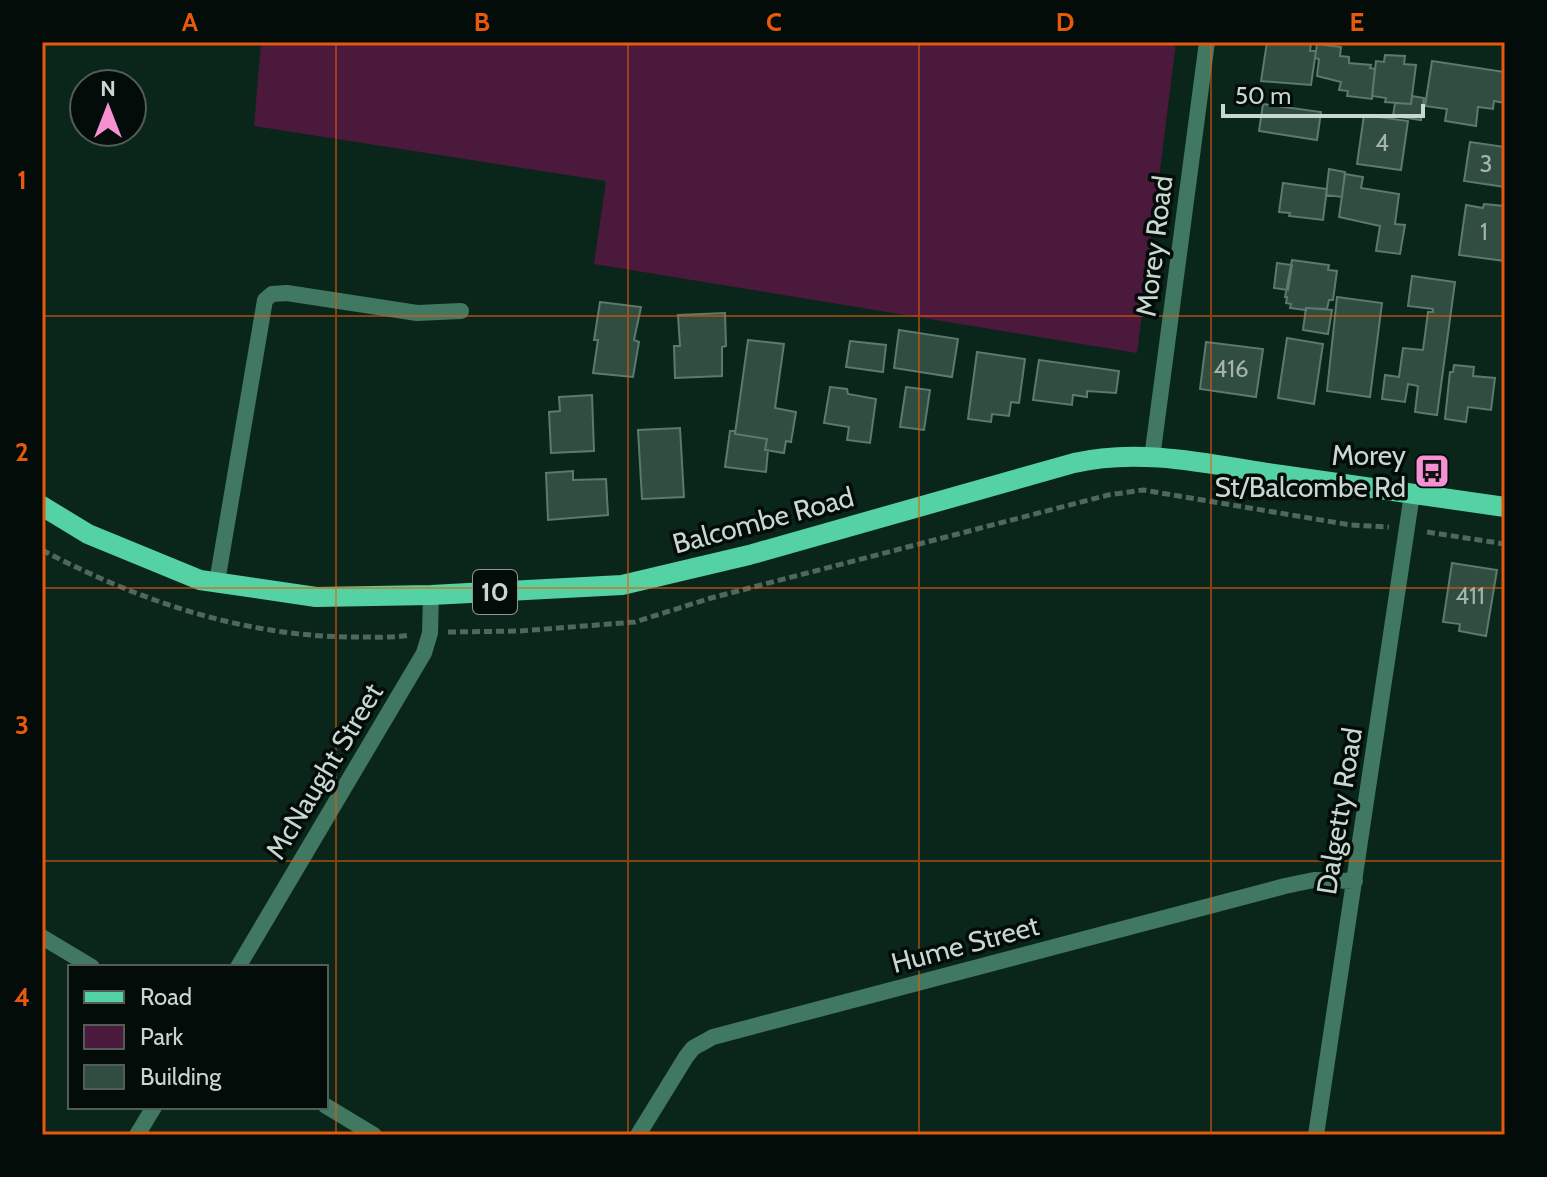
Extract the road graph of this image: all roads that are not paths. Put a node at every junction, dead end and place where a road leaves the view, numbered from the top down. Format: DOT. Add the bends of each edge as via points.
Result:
graph roads {
  1 [pos="1207,42"];
  2 [pos="461,311"];
  3 [pos="1152,458"];
  4 [pos="1412,494"];
  5 [pos="42,506"];
  6 [pos="1505,507"];
  7 [pos="217,582"];
  8 [pos="431,595"];
  9 [pos="1355,881"];
  10 [pos="42,937"];
  11 [pos="89,965"];
  12 [pos="239,965"];
  13 [pos="328,1107"];
  14 [pos="153,1109"];
  15 [pos="137,1135"];
  16 [pos="374,1135"];
  17 [pos="638,1135"];
  18 [pos="1316,1135"];
  1 -- 3 [label="street, Morey Road"];
  2 -- 7 [label="street" via="417,313 287,293 265,300"];
  3 -- 4 [label="main road, Balcombe Road / 10"];
  3 -- 8 [label="main road, Balcombe Road / 10" via="1114,456 1074,463 749,555 622,585"];
  4 -- 6 [label="main road, Balcombe Road / 10"];
  4 -- 9 [label="street, Dalgetty Road"];
  5 -- 7 [label="main road, Balcombe Road / 10" via="88,534 200,580"];
  7 -- 8 [label="main road, Balcombe Road / 10" via="316,597"];
  8 -- 12 [label="street, McNaught Street" via="424,653"];
  9 -- 17 [label="street, Hume Street" via="1285,886 713,1037 686,1057"];
  9 -- 18 [label="street, Dalgetty Road"];
  10 -- 11 [label="street"];
  13 -- 16 [label="street"];
  14 -- 15 [label="street"];
}
